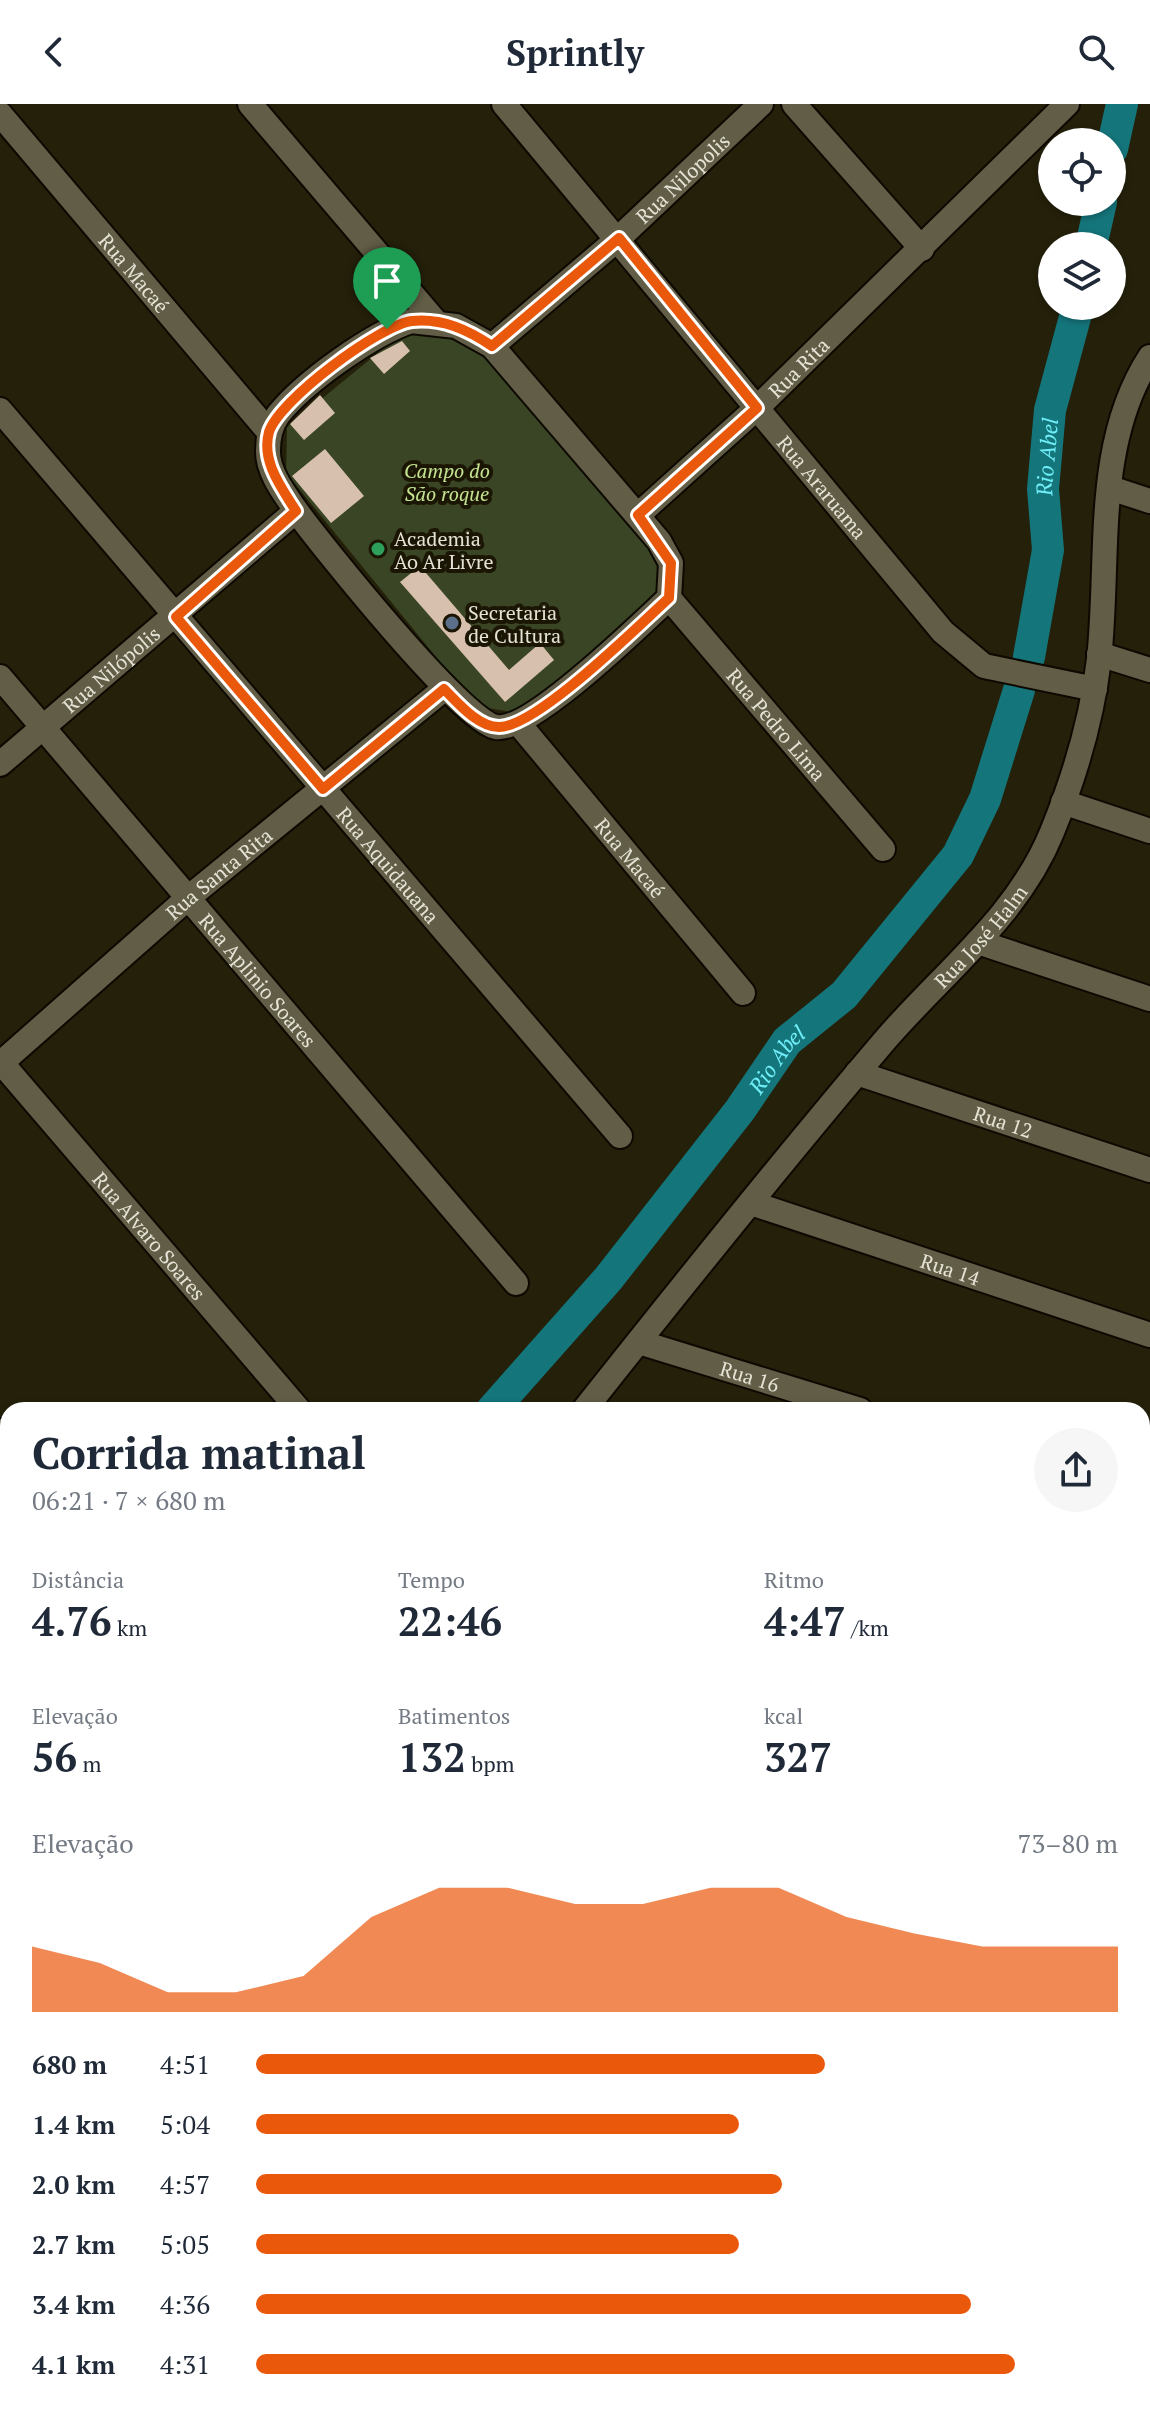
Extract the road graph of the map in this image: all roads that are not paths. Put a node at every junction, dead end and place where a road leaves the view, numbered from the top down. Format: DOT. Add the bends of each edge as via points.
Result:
graph roads {
  1 [pos="250,104"];
  2 [pos="504,104"];
  3 [pos="761,104"];
  4 [pos="794,104"];
  5 [pos="1067,104"];
  6 [pos="0,114"];
  7 [pos="619,238"];
  8 [pos="922,249"];
  9 [pos="435,321"];
  10 [pos="492,346"];
  11 [pos="1150,357"];
  12 [pos="757,408"];
  13 [pos="0,410"];
  14 [pos="269,432"];
  15 [pos="1110,488"];
  16 [pos="1150,501"];
  17 [pos="296,511"];
  18 [pos="638,515"];
  19 [pos="669,598"];
  20 [pos="176,617"];
  21 [pos="1099,654"];
  22 [pos="1150,670"];
  23 [pos="0,677"];
  24 [pos="444,689"];
  25 [pos="1095,689"];
  26 [pos="519,724"];
  27 [pos="43,727"];
  28 [pos="0,764"];
  29 [pos="323,789"];
  30 [pos="1063,802"];
  31 [pos="1150,831"];
  32 [pos="883,849"];
  33 [pos="188,898"];
  34 [pos="978,942"];
  35 [pos="743,993"];
  36 [pos="1150,999"];
  37 [pos="1,1062"];
  38 [pos="857,1073"];
  39 [pos="620,1136"];
  40 [pos="1150,1170"];
  41 [pos="751,1203"];
  42 [pos="516,1283"];
  43 [pos="1150,1335"];
  44 [pos="639,1342"];
  45 [pos="292,1402"];
  46 [pos="590,1402"];
  47 [pos="834,1402"];
  1 -- 9 [label="street"];
  2 -- 7 [label="street, Rua Araruama"];
  3 -- 7 [label="street, Rua Nilopolis"];
  4 -- 8 [label="street"];
  5 -- 8 [label="street"];
  6 -- 14 [label="street, Rua Macaé"];
  7 -- 10 [label="street, Rua Nilopolis"];
  7 -- 12 [label="street, Rua Araruama"];
  8 -- 12 [label="street, Rua Rita"];
  9 -- 10 [label="street"];
  9 -- 14 [label="street" via="399,325 360,346 278,415"];
  10 -- 18 [label="street"];
  11 -- 15 [label="street, Rua José Halm" via="1116,432"];
  12 -- 18 [label="street, Rua Rita"];
  12 -- 25 [label="street, Rua Araruama" via="943,632 984,666"];
  13 -- 20 [label="street, Rua Aquidauana"];
  14 -- 17 [label="street" via="267,453 274,475"];
  15 -- 16 [label="street"];
  15 -- 21 [label="street, Rua José Halm"];
  17 -- 20 [label="street, Rua Nilópolis"];
  17 -- 24 [label="street"];
  18 -- 19 [label="street" via="671,563"];
  19 -- 26 [label="street"];
  19 -- 32 [label="street, Rua Pedro Lima"];
  20 -- 27 [label="street, Rua Nilópolis"];
  20 -- 29 [label="street, Rua Aquidauana"];
  21 -- 22 [label="street"];
  21 -- 25 [label="street, Rua José Halm"];
  23 -- 27 [label="street, Rua Aplinio Soares"];
  24 -- 26 [label="street" via="479,720 496,727"];
  24 -- 29 [label="street, Rua Santa Rita"];
  25 -- 30 [label="street, Rua José Halm"];
  26 -- 35 [label="street, Rua Macaé"];
  27 -- 28 [label="street, Rua Nilópolis"];
  27 -- 33 [label="street, Rua Aplinio Soares"];
  29 -- 33 [label="street, Rua Santa Rita"];
  29 -- 39 [label="street, Rua Aquidauana"];
  30 -- 31 [label="street"];
  30 -- 34 [label="street, Rua José Halm" via="1021,892"];
  33 -- 37 [label="street, Rua Santa Rita"];
  33 -- 42 [label="street, Rua Aplinio Soares"];
  34 -- 36 [label="street"];
  34 -- 38 [label="street, Rua José Halm"];
  37 -- 45 [label="street, Rua Alvaro Soares"];
  38 -- 40 [label="street, Rua 12"];
  38 -- 41 [label="street, Rua José Halm"];
  41 -- 43 [label="street, Rua 14"];
  41 -- 44 [label="street, Rua José Halm"];
  44 -- 46 [label="street, Rua José Halm"];
  44 -- 47 [label="street, Rua 16"];
}
